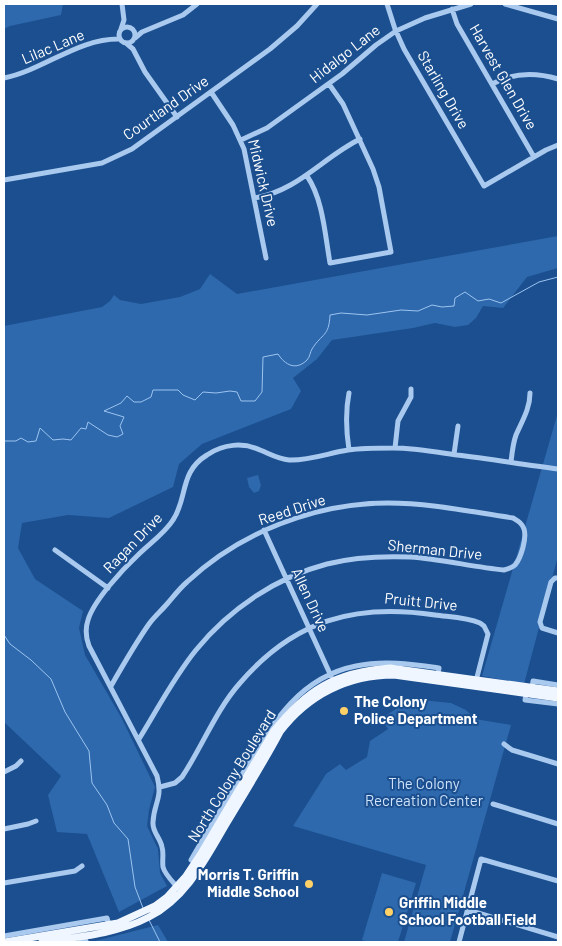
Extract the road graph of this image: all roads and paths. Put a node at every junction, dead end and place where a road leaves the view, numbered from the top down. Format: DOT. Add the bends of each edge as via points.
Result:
graph roads {
  1 [pos="122,4"];
  2 [pos="197,4"];
  3 [pos="317,4"];
  4 [pos="387,4"];
  5 [pos="471,4"];
  6 [pos="505,4"];
  7 [pos="452,9"];
  8 [pos="558,19"];
  9 [pos="124,20"];
  10 [pos="128,27"];
  11 [pos="134,30"];
  12 [pos="396,31"];
  13 [pos="142,32"];
  14 [pos="120,34"];
  15 [pos="131,41"];
  16 [pos="4,78"];
  17 [pos="558,79"];
  18 [pos="329,84"];
  19 [pos="492,84"];
  20 [pos="211,92"];
  21 [pos="177,117"];
  22 [pos="241,140"];
  23 [pos="360,140"];
  24 [pos="558,145"];
  25 [pos="534,157"];
  26 [pos="307,176"];
  27 [pos="4,180"];
  28 [pos="255,198"];
  29 [pos="266,258"];
  30 [pos="411,388"];
  31 [pos="350,393"];
  32 [pos="530,393"];
  33 [pos="458,426"];
  34 [pos="395,448"];
  35 [pos="349,450"];
  36 [pos="454,454"];
  37 [pos="511,462"];
  38 [pos="558,469"];
  39 [pos="264,530"];
  40 [pos="522,547"];
  41 [pos="55,550"];
  42 [pos="558,578"];
  43 [pos="287,579"];
  44 [pos="108,588"];
  45 [pos="309,628"];
  46 [pos="558,633"];
  47 [pos="333,680"];
  48 [pos="476,683"];
  49 [pos="558,685"];
  50 [pos="111,686"];
  51 [pos="532,688"];
  52 [pos="558,691"];
  53 [pos="526,693"];
  54 [pos="558,698"];
  55 [pos="558,704"];
  56 [pos="139,739"];
  57 [pos="504,744"];
  58 [pos="21,761"];
  59 [pos="558,764"];
  60 [pos="4,772"];
  61 [pos="160,787"];
  62 [pos="493,804"];
  63 [pos="36,820"];
  64 [pos="558,824"];
  65 [pos="4,829"];
  66 [pos="82,866"];
  67 [pos="558,881"];
  68 [pos="4,883"];
  69 [pos="180,889"];
  70 [pos="468,910"];
  71 [pos="109,925"];
  72 [pos="4,936"];
  73 [pos="558,936"];
  74 [pos="84,938"];
  75 [pos="5,942"];
  76 [pos="42,942"];
  77 [pos="459,942"];
  1 -- 9 [label="street"];
  2 -- 13 [label="street" via="183,15"];
  3 -- 20 [label="street, Courtland Drive" via="280,42"];
  4 -- 12 [label="street, Starling Drive"];
  5 -- 7 [label="street, Hidalgo Lane"];
  6 -- 8 [label="street"];
  7 -- 12 [label="street, Hidalgo Lane"];
  7 -- 19 [label="street, Harvest Glen Drive" via="457,24"];
  9 -- 10 [label="street"];
  9 -- 14 [label="street"];
  10 -- 11 [label="street"];
  10 -- 14 [label="street"];
  11 -- 13 [label="street"];
  11 -- 15 [label="street"];
  12 -- 18 [label="street, Hidalgo Lane"];
  12 -- 25 [label="street, Starling Drive" via="484,186"];
  13 -- 15 [label="street"];
  14 -- 15 [label="street"];
  14 -- 16 [label="street, Lilac Lane" via="79,47 27,72"];
  15 -- 21 [label="street" via="145,72"];
  17 -- 19 [label="street" via="524,74 506,77"];
  18 -- 22 [label="street, Hidalgo Lane" via="267,128"];
  18 -- 23 [label="street"];
  19 -- 25 [label="street, Harvest Glen Drive"];
  20 -- 21 [label="street, Courtland Drive"];
  20 -- 22 [label="street, Midwick Drive"];
  21 -- 27 [label="street, Courtland Drive" via="146,141 102,163"];
  22 -- 28 [label="street, Midwick Drive"];
  23 -- 26 [label="street"];
  23 -- 26 [label="street" via="377,179 390,252 330,263 317,196"];
  24 -- 25 [label="street"];
  26 -- 28 [label="street" via="282,190"];
  28 -- 29 [label="street, Midwick Drive"];
  30 -- 34 [label="street" via="411,397 398,421"];
  31 -- 35 [label="street" via="346,410"];
  32 -- 37 [label="street" via="530,402 515,436"];
  33 -- 36 [label="street"];
  34 -- 35 [label="street, Ragan Drive"];
  34 -- 36 [label="street, Ragan Drive"];
  35 -- 44 [label="street, Ragan Drive" via="288,460 242,444 207,454 187,477 172,522"];
  36 -- 37 [label="street, Ragan Drive"];
  37 -- 38 [label="street, Ragan Drive"];
  39 -- 40 [label="street, Reed Drive" via="342,507 410,504 513,518 519,521 525,532"];
  39 -- 43 [label="street, Allen Drive"];
  39 -- 50 [label="street, Reed Drive" via="218,557 187,582 149,624"];
  40 -- 43 [label="street, Sherman Drive" via="515,565 504,570 380,557 328,564"];
  41 -- 44 [label="street"];
  42 -- 46 [label="street" via="551,582 540,625 544,630"];
  43 -- 45 [label="street, Allen Drive"];
  43 -- 56 [label="street, Sherman Drive" via="244,604 211,633 184,667"];
  44 -- 50 [label="street, Ragan Drive" via="92,611 86,634"];
  45 -- 47 [label="street, Allen Drive"];
  45 -- 48 [label="street, Pruitt Drive" via="333,618 384,610 476,621 488,634"];
  45 -- 61 [label="street, Pruitt Drive" via="259,661 232,692 182,777 175,783"];
  47 -- 48 [label="main road, North Colony Boulevard" via="394,675"];
  47 -- 48 [label="main road, North Colony Boulevard" via="390,668"];
  47 -- 69 [label="main road, North Colony Boulevard" via="280,732 217,840"];
  47 -- 69 [label="main road, North Colony Boulevard" via="300,701 273,732"];
  48 -- 51 [label="main road, North Colony Boulevard"];
  48 -- 53 [label="main road, North Colony Boulevard"];
  49 -- 51 [label="street" via="533,681"];
  50 -- 56 [label="street, Ragan Drive"];
  51 -- 52 [label="main road, North Colony Boulevard"];
  53 -- 54 [label="main road, North Colony Boulevard"];
  53 -- 55 [label="street" via="525,700"];
  56 -- 61 [label="street, Ragan Drive" via="154,767"];
  57 -- 59 [label="street" via="512,750"];
  58 -- 60 [label="street"];
  61 -- 69 [label="street" via="152,824 163,847 165,871"];
  62 -- 64 [label="street"];
  63 -- 65 [label="street"];
  66 -- 68 [label="street" via="74,871"];
  67 -- 70 [label="street" via="481,859"];
  69 -- 71 [label="main road, North Colony Boulevard" via="155,906"];
  69 -- 74 [label="main road, North Colony Boulevard" via="165,907 144,919"];
  70 -- 73 [label="street"];
  70 -- 77 [label="street"];
  71 -- 72 [label="street" via="107,918"];
  71 -- 74 [label="main road, North Colony Boulevard"];
  74 -- 75 [label="main road, North Colony Boulevard"];
  74 -- 76 [label="main road, North Colony Boulevard"];
}
